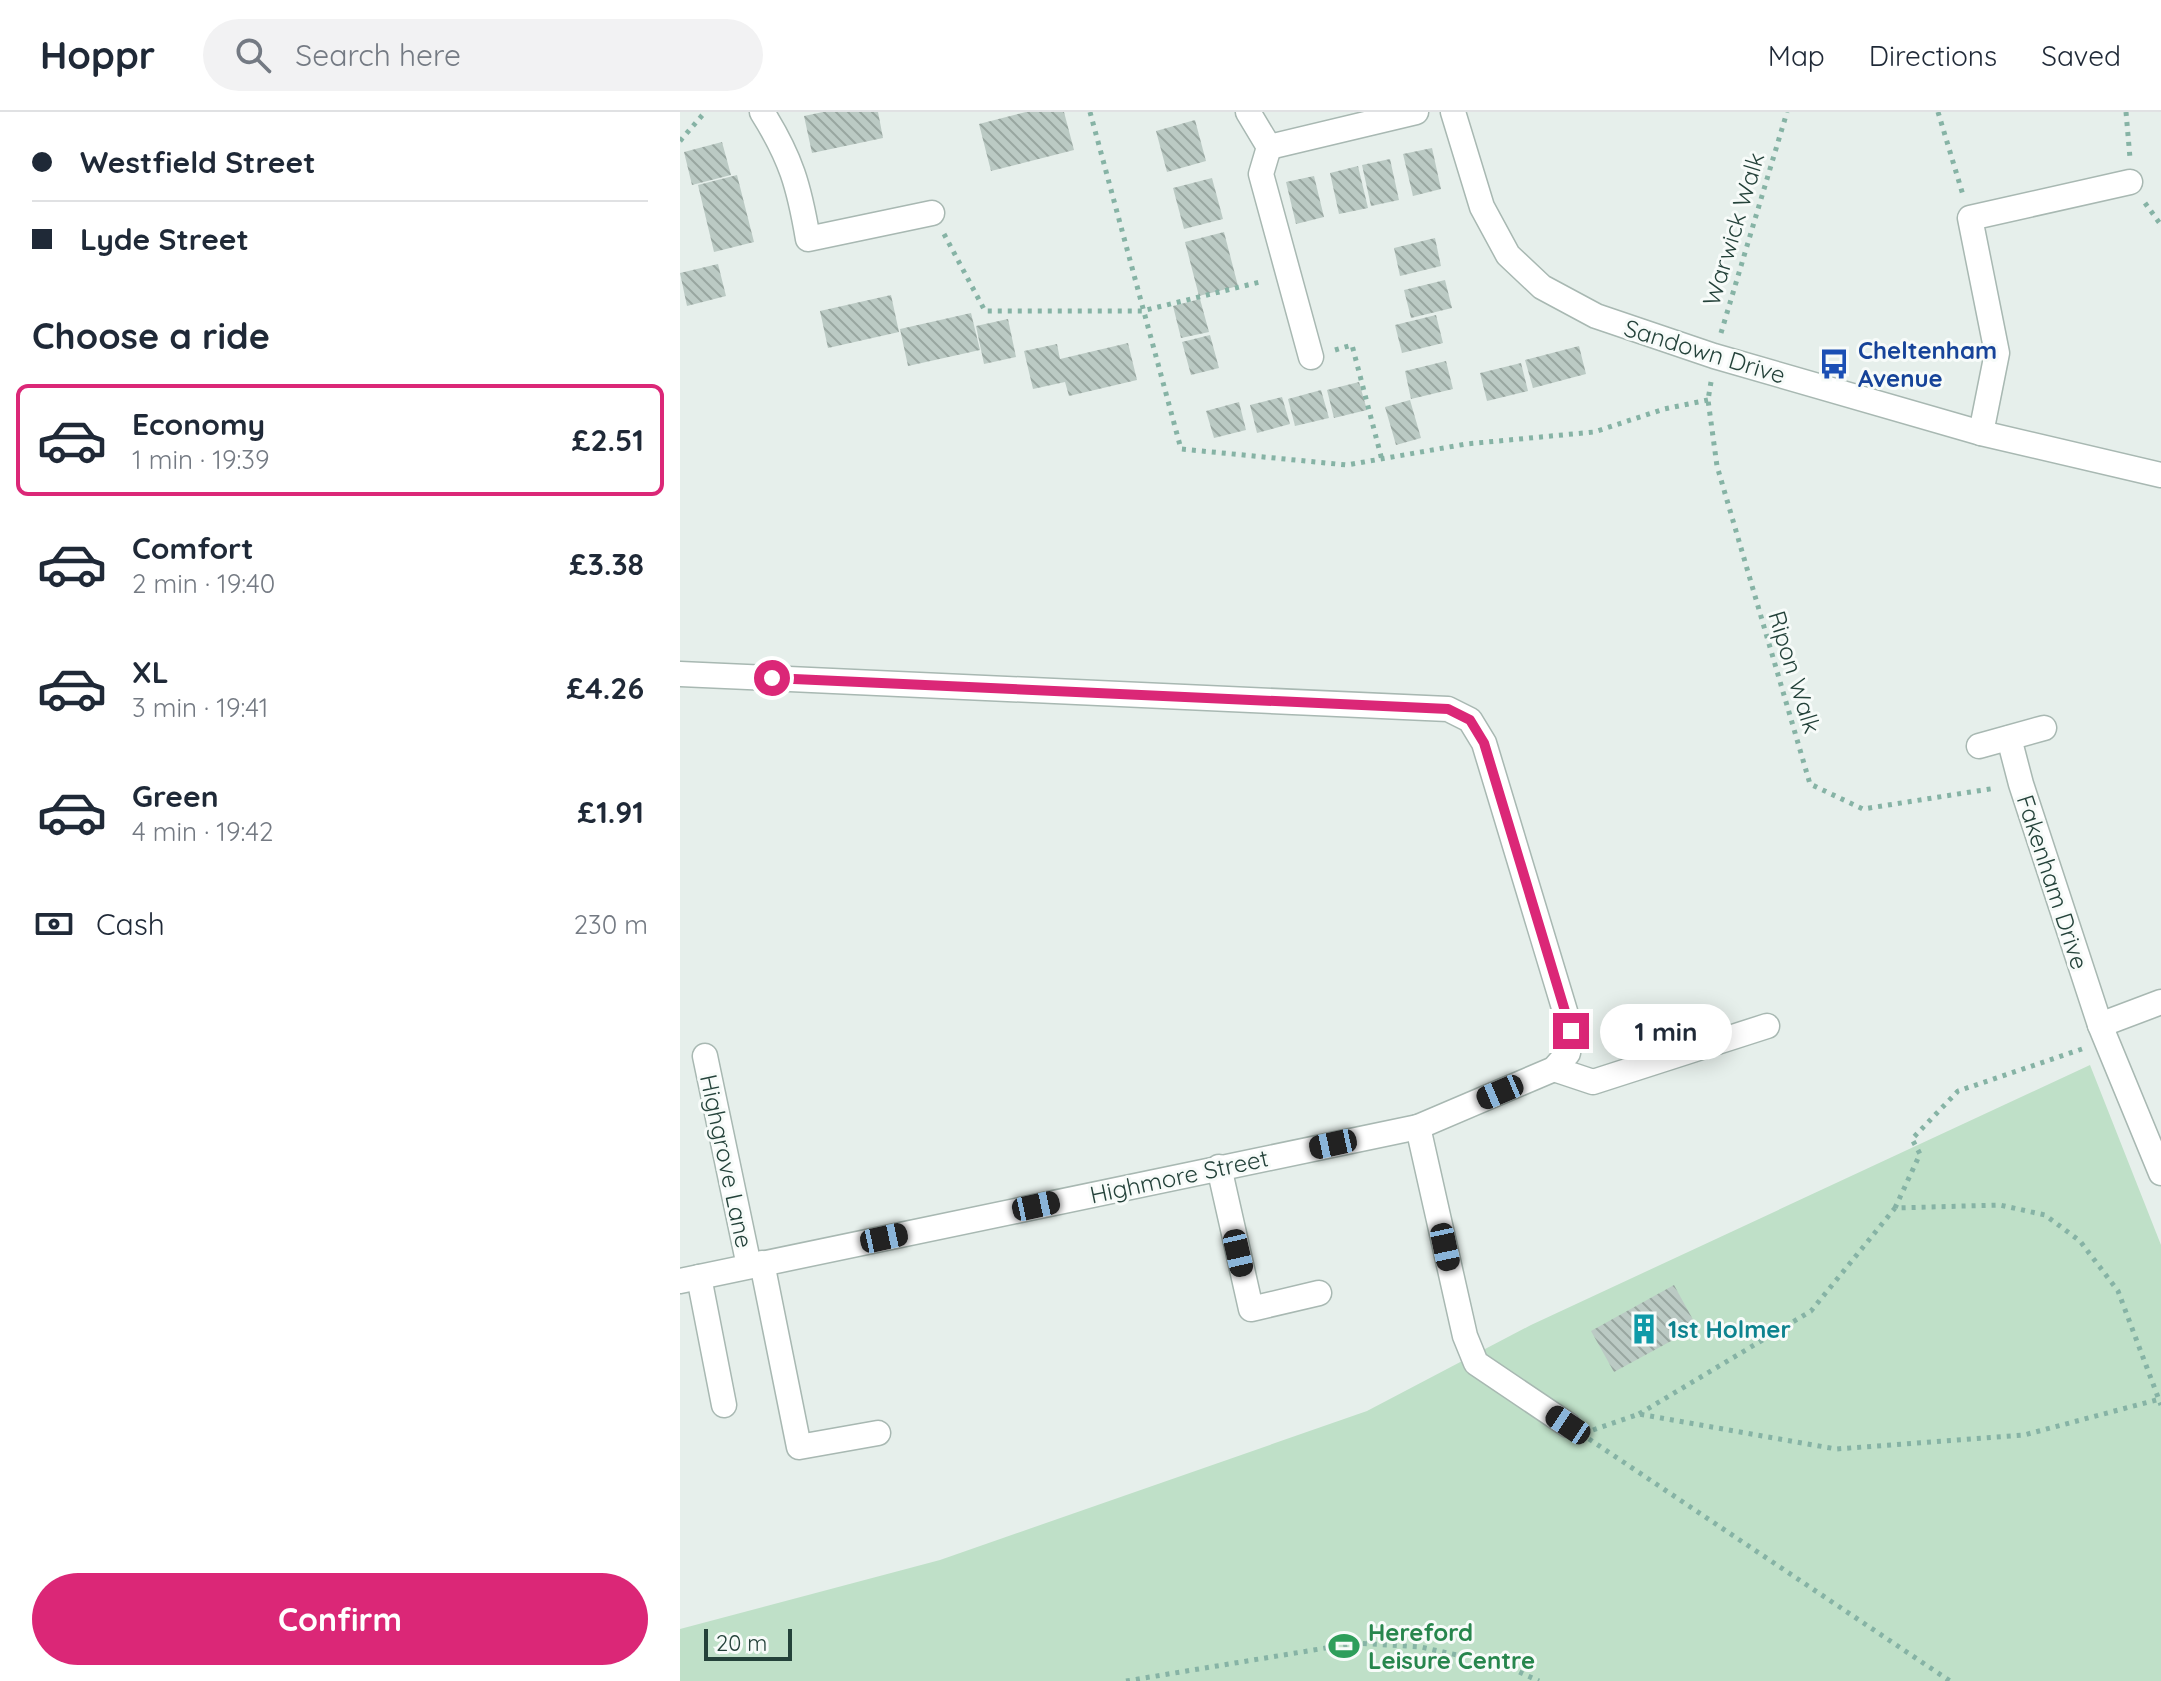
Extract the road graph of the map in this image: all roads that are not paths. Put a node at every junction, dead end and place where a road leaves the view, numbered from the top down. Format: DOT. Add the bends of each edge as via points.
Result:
graph roads {
  1 [pos="762,112"];
  2 [pos="1248,112"];
  3 [pos="1416,112"];
  4 [pos="1453,112"];
  5 [pos="1269,147"];
  6 [pos="2130,182"];
  7 [pos="932,213"];
  8 [pos="1311,357"];
  9 [pos="1981,433"];
  10 [pos="2161,475"];
  11 [pos="680,674"];
  12 [pos="2044,728"];
  13 [pos="2009,738"];
  14 [pos="1979,746"];
  15 [pos="2161,1002"];
  16 [pos="1767,1026"];
  17 [pos="2103,1033"];
  18 [pos="705,1056"];
  19 [pos="1561,1061"];
  20 [pos="1418,1127"];
  21 [pos="1219,1167"];
  22 [pos="2161,1173"];
  23 [pos="756,1264"];
  24 [pos="689,1279"];
  25 [pos="1319,1293"];
  26 [pos="724,1405"];
  27 [pos="1575,1430"];
  28 [pos="878,1433"];
  1 -- 7 [label="street" via="790,160 808,239"];
  2 -- 5 [label="street"];
  3 -- 5 [label="street"];
  4 -- 9 [label="street, Sandown Drive" via="1482,207 1508,255 1542,287 1596,316 1714,356"];
  5 -- 8 [label="street" via="1261,174"];
  6 -- 9 [label="street" via="1970,218 1997,353"];
  9 -- 10 [label="street, Sandown Drive"];
  11 -- 19 [label="street" via="1448,709 1470,720 1484,743 1571,1031"];
  12 -- 13 [label="street"];
  13 -- 14 [label="street"];
  13 -- 17 [label="street, Fakenham Drive"];
  15 -- 17 [label="street"];
  16 -- 19 [label="street" via="1593,1082"];
  17 -- 22 [label="street, Fakenham Drive"];
  18 -- 23 [label="street, Highgrove Lane"];
  19 -- 20 [label="street, Highmore Street"];
  20 -- 21 [label="street, Highmore Street"];
  20 -- 27 [label="street" via="1465,1336 1476,1363"];
  21 -- 23 [label="street, Highmore Street"];
  21 -- 25 [label="street" via="1251,1309"];
  23 -- 24 [label="street, Highmore Street"];
  23 -- 28 [label="street, Highgrove Lane" via="799,1447"];
  24 -- 26 [label="street"];
}
